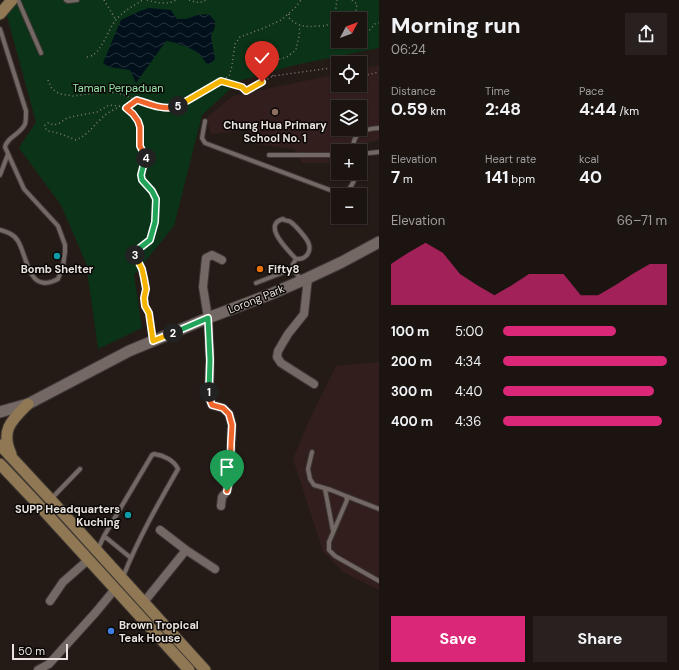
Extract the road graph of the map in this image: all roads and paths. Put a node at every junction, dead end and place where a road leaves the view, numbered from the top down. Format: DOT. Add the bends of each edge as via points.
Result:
graph roads {
  1 [pos="12,0"];
  2 [pos="18,0"];
  3 [pos="66,0"];
  4 [pos="77,0"];
  5 [pos="104,0"];
  6 [pos="143,0"];
  7 [pos="147,0"];
  8 [pos="176,0"];
  9 [pos="189,0"];
  10 [pos="206,0"];
  11 [pos="301,0"];
  12 [pos="336,0"];
  13 [pos="352,0"];
  14 [pos="356,12"];
  15 [pos="0,14"];
  16 [pos="289,14"];
  17 [pos="116,20"];
  18 [pos="379,23"];
  19 [pos="299,25"];
  20 [pos="0,29"];
  21 [pos="367,33"];
  22 [pos="41,54"];
  23 [pos="87,57"];
  24 [pos="331,68"];
  25 [pos="379,72"];
  26 [pos="367,75"];
  27 [pos="273,76"];
  28 [pos="48,80"];
  29 [pos="221,81"];
  30 [pos="137,100"];
  31 [pos="120,106"];
  32 [pos="126,108"];
  33 [pos="205,121"];
  34 [pos="379,128"];
  35 [pos="353,144"];
  36 [pos="379,152"];
  37 [pos="8,153"];
  38 [pos="367,153"];
  39 [pos="269,155"];
  40 [pos="331,155"];
  41 [pos="0,175"];
  42 [pos="354,180"];
  43 [pos="0,230"];
  44 [pos="379,242"];
  45 [pos="296,259"];
  46 [pos="222,260"];
  47 [pos="292,269"];
  48 [pos="305,279"];
  49 [pos="256,283"];
  50 [pos="208,318"];
  51 [pos="153,341"];
  52 [pos="314,384"];
  53 [pos="28,404"];
  54 [pos="0,412"];
  55 [pos="0,445"];
  56 [pos="312,452"];
  57 [pos="13,460"];
  58 [pos="0,465"];
  59 [pos="80,469"];
  60 [pos="325,488"];
  61 [pos="346,496"];
  62 [pos="51,500"];
  63 [pos="221,506"];
  64 [pos="379,509"];
  65 [pos="160,530"];
  66 [pos="333,531"];
  67 [pos="104,536"];
  68 [pos="186,550"];
  69 [pos="97,551"];
  70 [pos="130,558"];
  71 [pos="88,560"];
  72 [pos="215,569"];
  73 [pos="122,579"];
  74 [pos="379,581"];
  75 [pos="115,589"];
  76 [pos="50,601"];
  77 [pos="144,602"];
  78 [pos="38,670"];
  79 [pos="188,670"];
  80 [pos="205,670"];
  1 -- 15 [label="main road"];
  2 -- 22 [label="lane"];
  3 -- 4 [label="lane"];
  5 -- 17 [label="path"];
  6 -- 17 [label="path" via="126,10"];
  7 -- 8 [label="path" via="166,3"];
  9 -- 10 [label="path"];
  11 -- 16 [label="path"];
  12 -- 19 [label="path" via="333,20 327,26 309,28"];
  13 -- 14 [label="path" via="357,4"];
  16 -- 19 [label="path" via="289,18"];
  16 -- 29 [label="path" via="264,28 240,37 235,44 229,76"];
  17 -- 23 [label="path" via="97,52"];
  18 -- 21 [label="path"];
  19 -- 27 [label="path" via="296,50 287,57 270,62"];
  20 -- 37 [label="lane" via="26,111 25,124 6,143"];
  24 -- 27 [label="path"];
  25 -- 26 [label="path"];
  27 -- 29 [label="path" via="246,91 242,87"];
  28 -- 30 [label="path" via="52,89 60,94 73,96 118,93"];
  29 -- 30 [label="path" via="172,108"];
  30 -- 32 [label="path"];
  31 -- 31 [label="path" via="109,105 97,112 71,117 54,125 45,125 45,128 76,140 90,131 106,114"];
  31 -- 32 [label="path"];
  32 -- 51 [label="path" via="133,114 140,127 140,146 147,160 142,171 142,180 156,199 155,222 150,240 136,251 135,256 144,278 145,306 149,313"];
  33 -- 42 [label="lane" via="202,138 205,143 338,193 348,190"];
  34 -- 35 [label="lane" via="362,131"];
  36 -- 38 [label="lane"];
  37 -- 41 [label="lane"];
  37 -- 43 [label="lane" via="24,189 58,226 65,245 63,266 58,278 48,283 37,280 30,272 19,241 10,232"];
  39 -- 40 [label="lane"];
  44 -- 48 [label="street, Lorong Park"];
  45 -- 45 [label="lane" via="278,238 275,231 275,224 278,221 289,221 294,224 310,244 310,252 302,259"];
  45 -- 47 [label="lane"];
  46 -- 50 [label="street" via="212,255 206,258 203,287"];
  47 -- 48 [label="lane"];
  47 -- 49 [label="lane"];
  48 -- 50 [label="street, Lorong Park"];
  48 -- 52 [label="street" via="304,314 288,334 278,351 278,357 281,364"];
  50 -- 51 [label="street, Lorong Park"];
  50 -- 63 [label="street" via="210,400 212,405 223,408 229,414 232,425 230,478"];
  51 -- 53 [label="street, Lorong Park"];
  53 -- 54 [label="street, Lorong Park"];
  53 -- 57 [label="main road" via="12,420 5,438"];
  55 -- 57 [label="main road"];
  56 -- 60 [label="lane" via="308,469 310,479 314,485"];
  57 -- 62 [label="main road"];
  58 -- 71 [label="main road"];
  59 -- 62 [label="lane"];
  60 -- 61 [label="lane"];
  60 -- 66 [label="lane"];
  61 -- 64 [label="lane"];
  61 -- 66 [label="lane" via="347,500"];
  62 -- 69 [label="main road"];
  65 -- 68 [label="street"];
  66 -- 74 [label="lane" via="329,550"];
  67 -- 69 [label="lane"];
  67 -- 70 [label="lane"];
  67 -- 70 [label="lane" via="152,455 157,454 176,464 178,469"];
  68 -- 72 [label="street"];
  68 -- 77 [label="street"];
  69 -- 73 [label="main road"];
  70 -- 73 [label="lane"];
  71 -- 75 [label="main road"];
  71 -- 76 [label="street" via="63,582"];
  73 -- 77 [label="main road"];
  75 -- 78 [label="street" via="49,664"];
  75 -- 79 [label="main road"];
  77 -- 80 [label="main road"];
}
